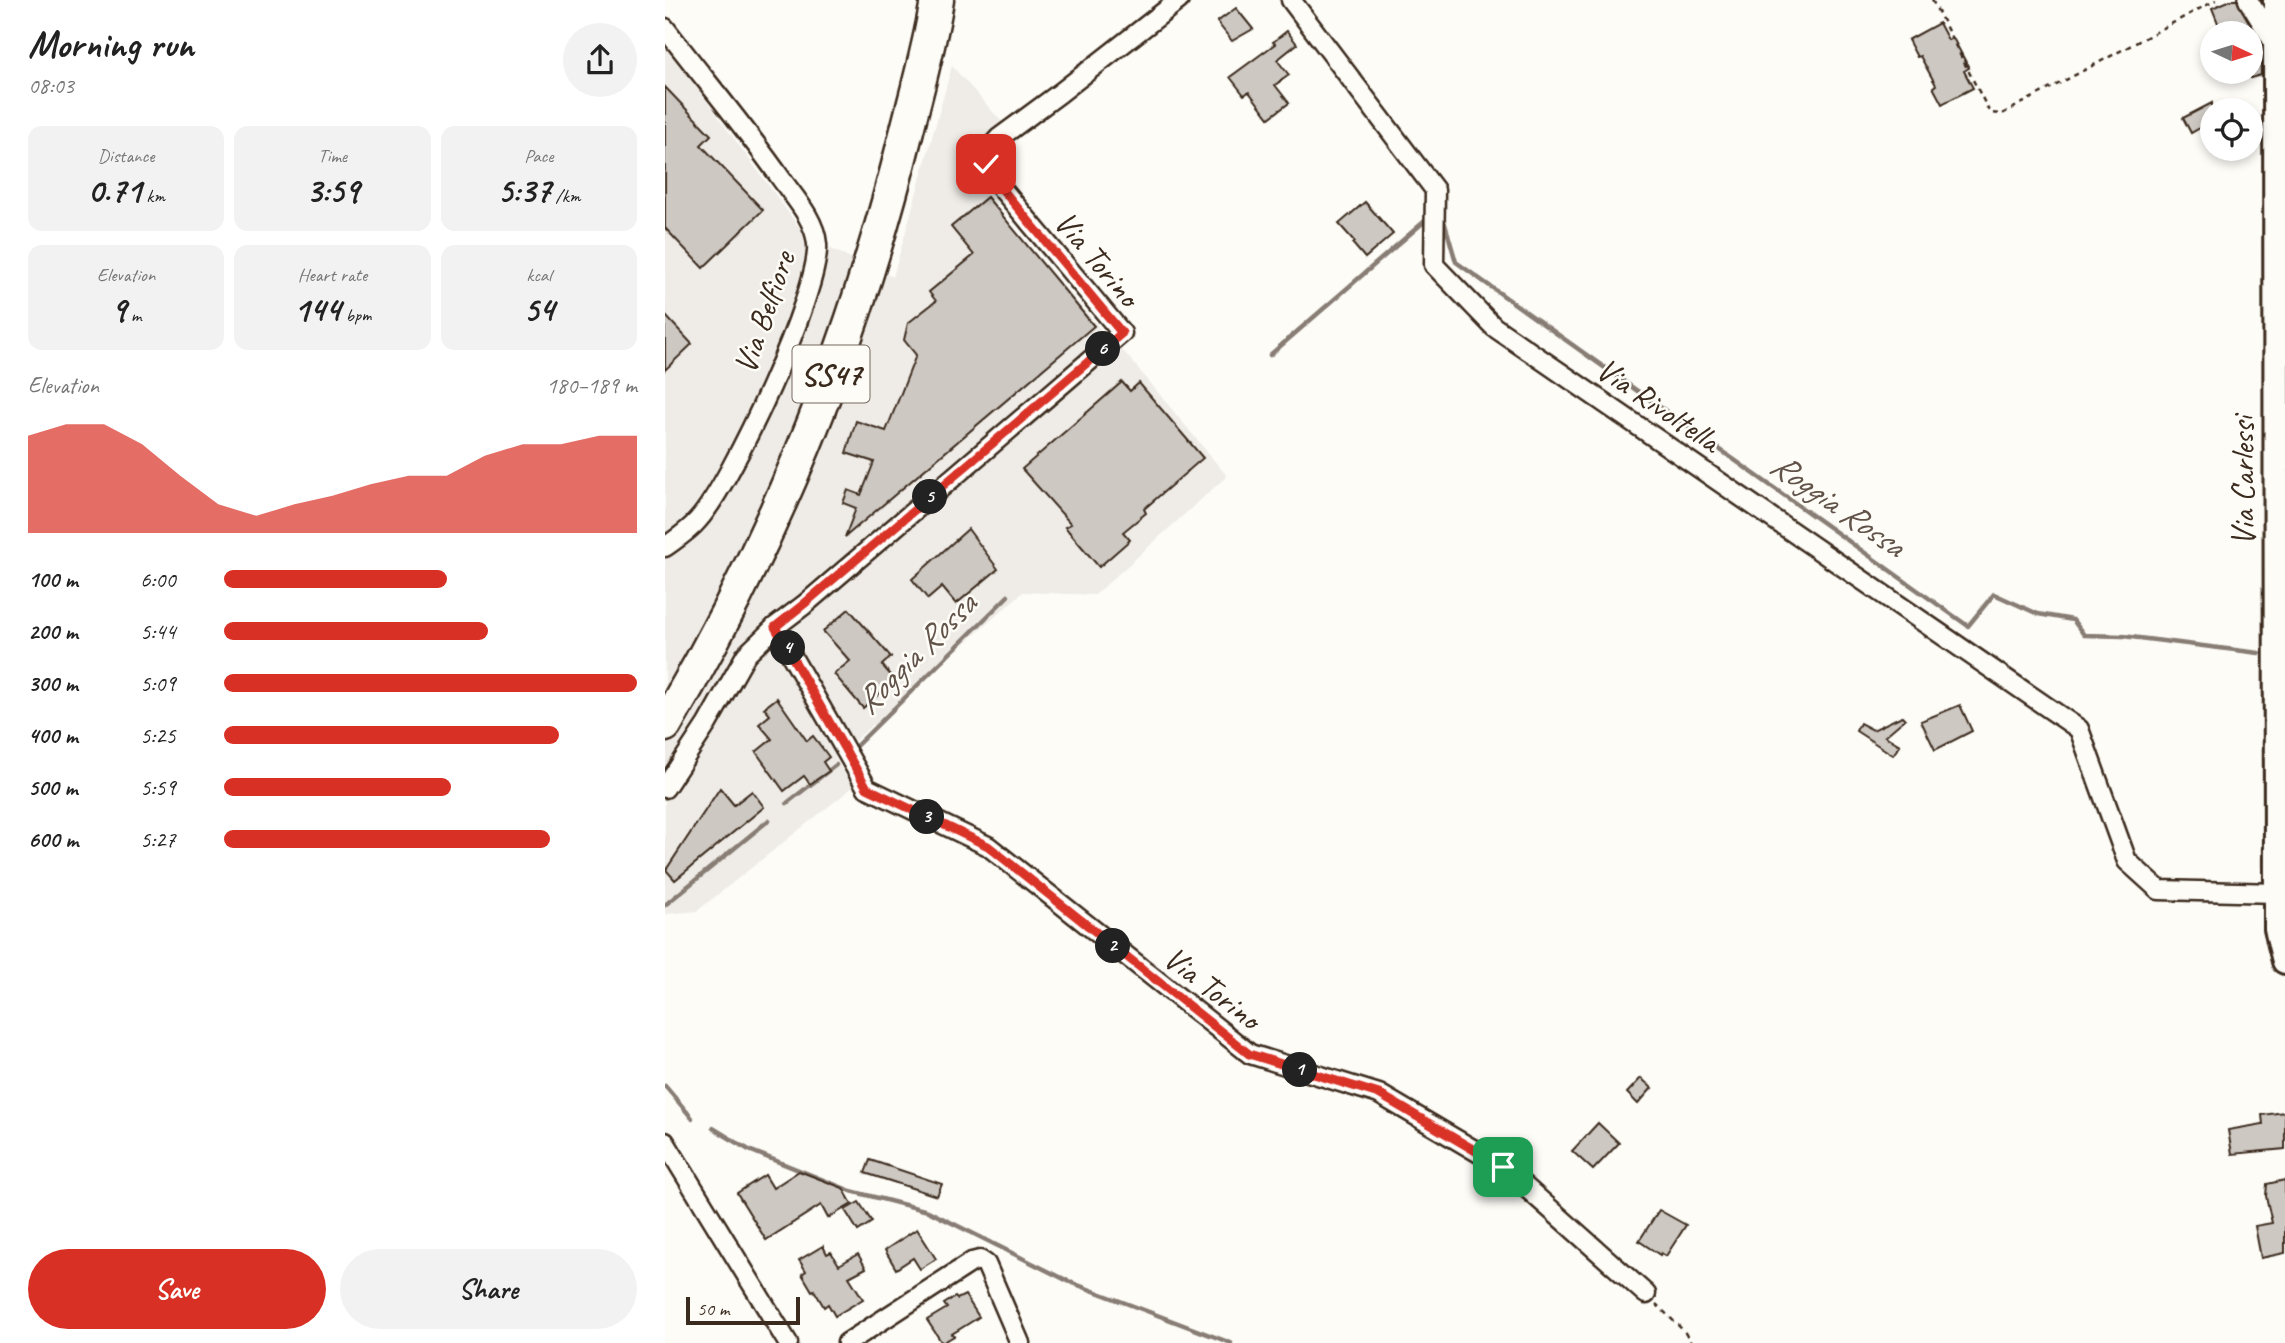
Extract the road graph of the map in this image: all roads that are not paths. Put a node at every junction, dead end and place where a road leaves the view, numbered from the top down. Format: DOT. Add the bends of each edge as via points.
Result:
graph roads {
  1 [pos="916,0"];
  2 [pos="937,0"];
  3 [pos="1179,0"];
  4 [pos="1290,0"];
  5 [pos="2248,0"];
  6 [pos="2276,0"];
  7 [pos="665,28"];
  8 [pos="2276,46"];
  9 [pos="665,547"];
  10 [pos="775,627"];
  11 [pos="665,694"];
  12 [pos="665,725"];
  13 [pos="665,788"];
  14 [pos="2277,893"];
  15 [pos="2285,961"];
  16 [pos="665,1142"];
  17 [pos="1646,1294"];
  18 [pos="788,1343"];
  19 [pos="847,1343"];
  20 [pos="1020,1343"];
  1 -- 11 [label="highway, SS47" via="861,236 793,431 724,586"];
  2 -- 12 [label="highway, SS47" via="898,167 844,340 776,512"];
  3 -- 10 [label="street, Via Torino" via="999,138 989,149 986,164 1122,333"];
  4 -- 14 [label="street, Via Rivoltella" via="1435,190 1434,265 1494,327 2079,729 2127,861 2159,890"];
  5 -- 8 [label="street"];
  6 -- 8 [label="main road, Via Carlessi"];
  7 -- 9 [label="street, Via Belfiore" via="807,215 817,244 814,274 793,336 739,453 698,521"];
  8 -- 14 [label="main road, Via Carlessi"];
  10 -- 13 [label="street, Via Torino" via="746,655"];
  10 -- 17 [label="street, Via Torino" via="867,788 988,846 1249,1054 1379,1094 1503,1167"];
  14 -- 15 [label="main road, Via Carlessi" via="2277,929"];
  16 -- 18 [label="street"];
  19 -- 20 [label="street" via="980,1260 986,1264"];
}
